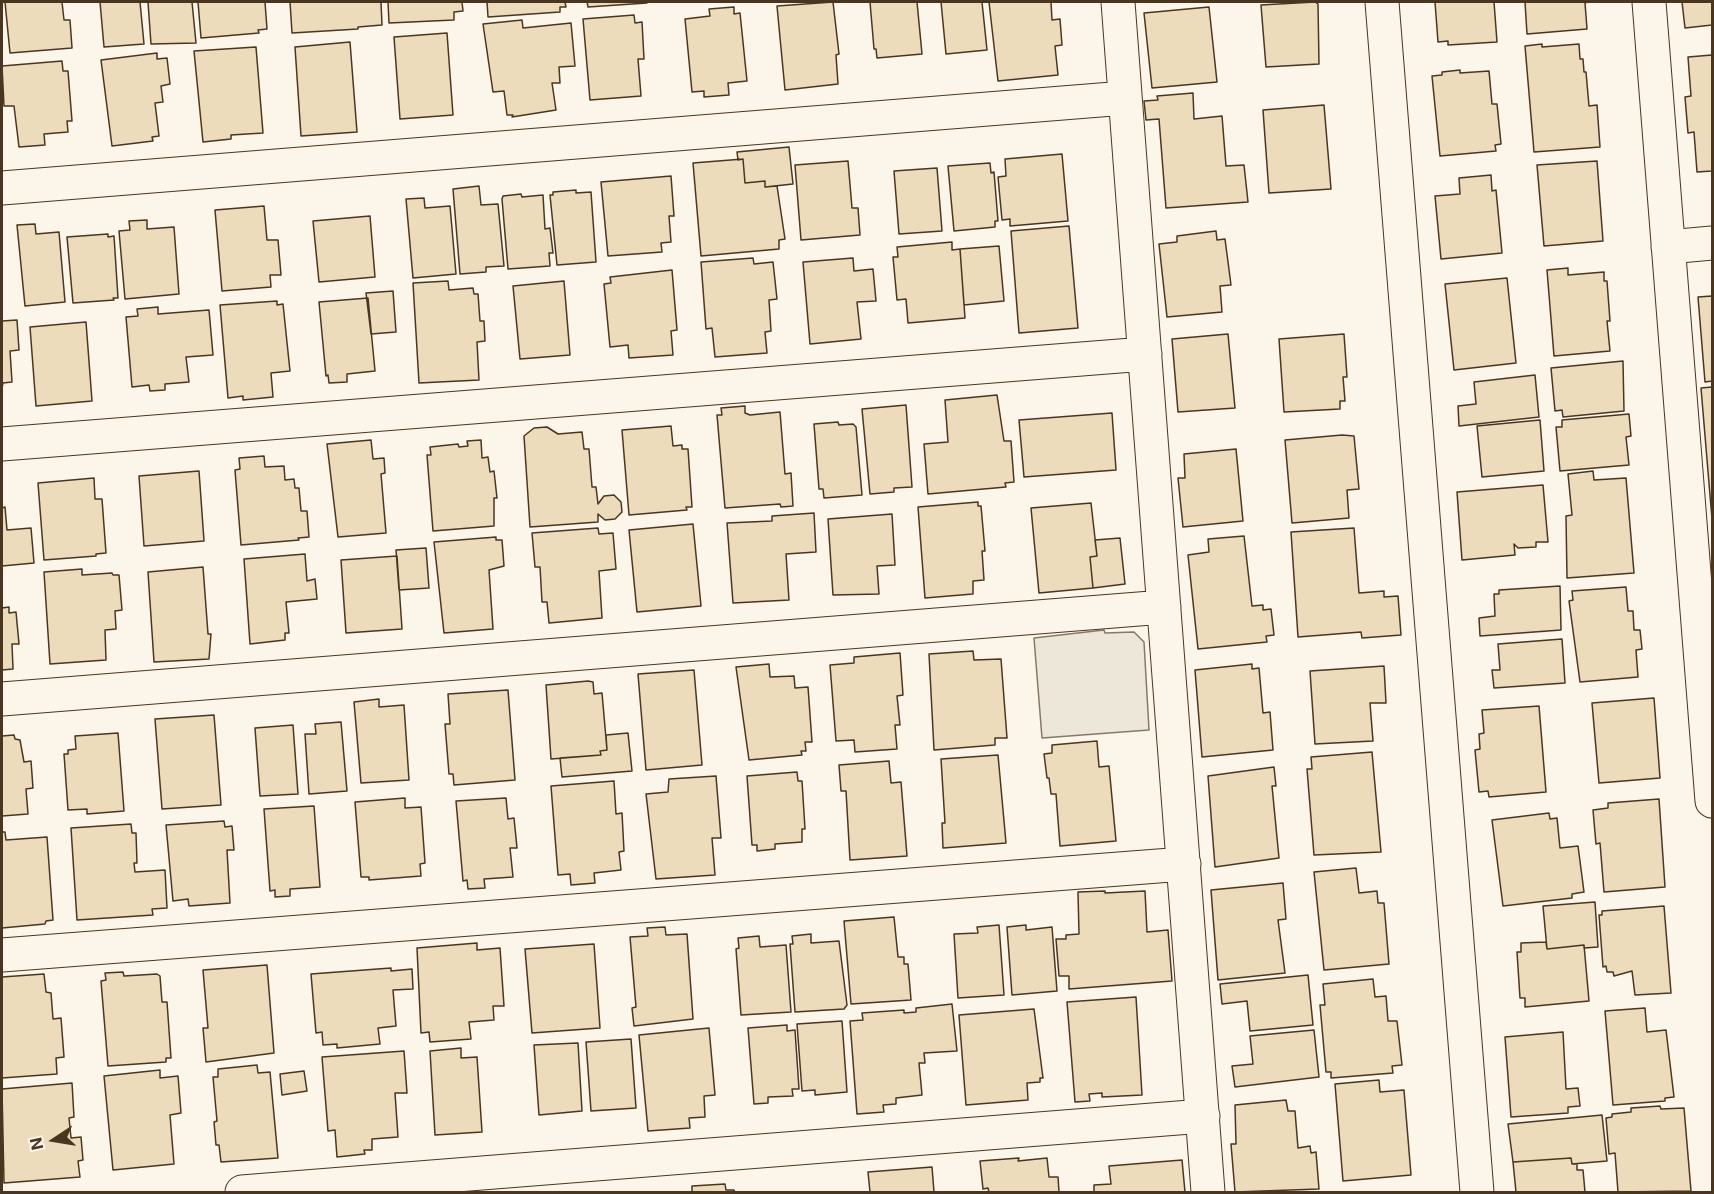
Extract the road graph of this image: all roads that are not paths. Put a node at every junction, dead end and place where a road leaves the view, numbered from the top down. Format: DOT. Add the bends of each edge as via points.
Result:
graph roads {
  1 [pos="1118,2"];
  2 [pos="1382,2"];
  3 [pos="1649,2"];
  4 [pos="1125,98"];
  5 [pos="2,188"];
  6 [pos="1713,243"];
  7 [pos="1668,247"];
  8 [pos="1145,354"];
  9 [pos="2,444"];
  10 [pos="1704,591"];
  11 [pos="1164,607"];
  12 [pos="2,699"];
  13 [pos="1713,801"];
  14 [pos="1184,864"];
  15 [pos="2,955"];
  16 [pos="1203,1116"];
  17 [pos="242,1192"];
  18 [pos="1209,1192"];
  19 [pos="1477,1192"];
  1 -- 4 [label="street"];
  2 -- 19 [label="street"];
  3 -- 7 [label="street"];
  4 -- 5 [label="street"];
  4 -- 8 [label="street"];
  6 -- 7 [label="street"];
  7 -- 10 [label="street"];
  8 -- 9 [label="street"];
  8 -- 11 [label="street"];
  10 -- 13 [label="street"];
  11 -- 12 [label="street"];
  11 -- 14 [label="street"];
  14 -- 15 [label="street"];
  14 -- 16 [label="street"];
  16 -- 17 [label="street"];
  16 -- 18 [label="street"];
}
